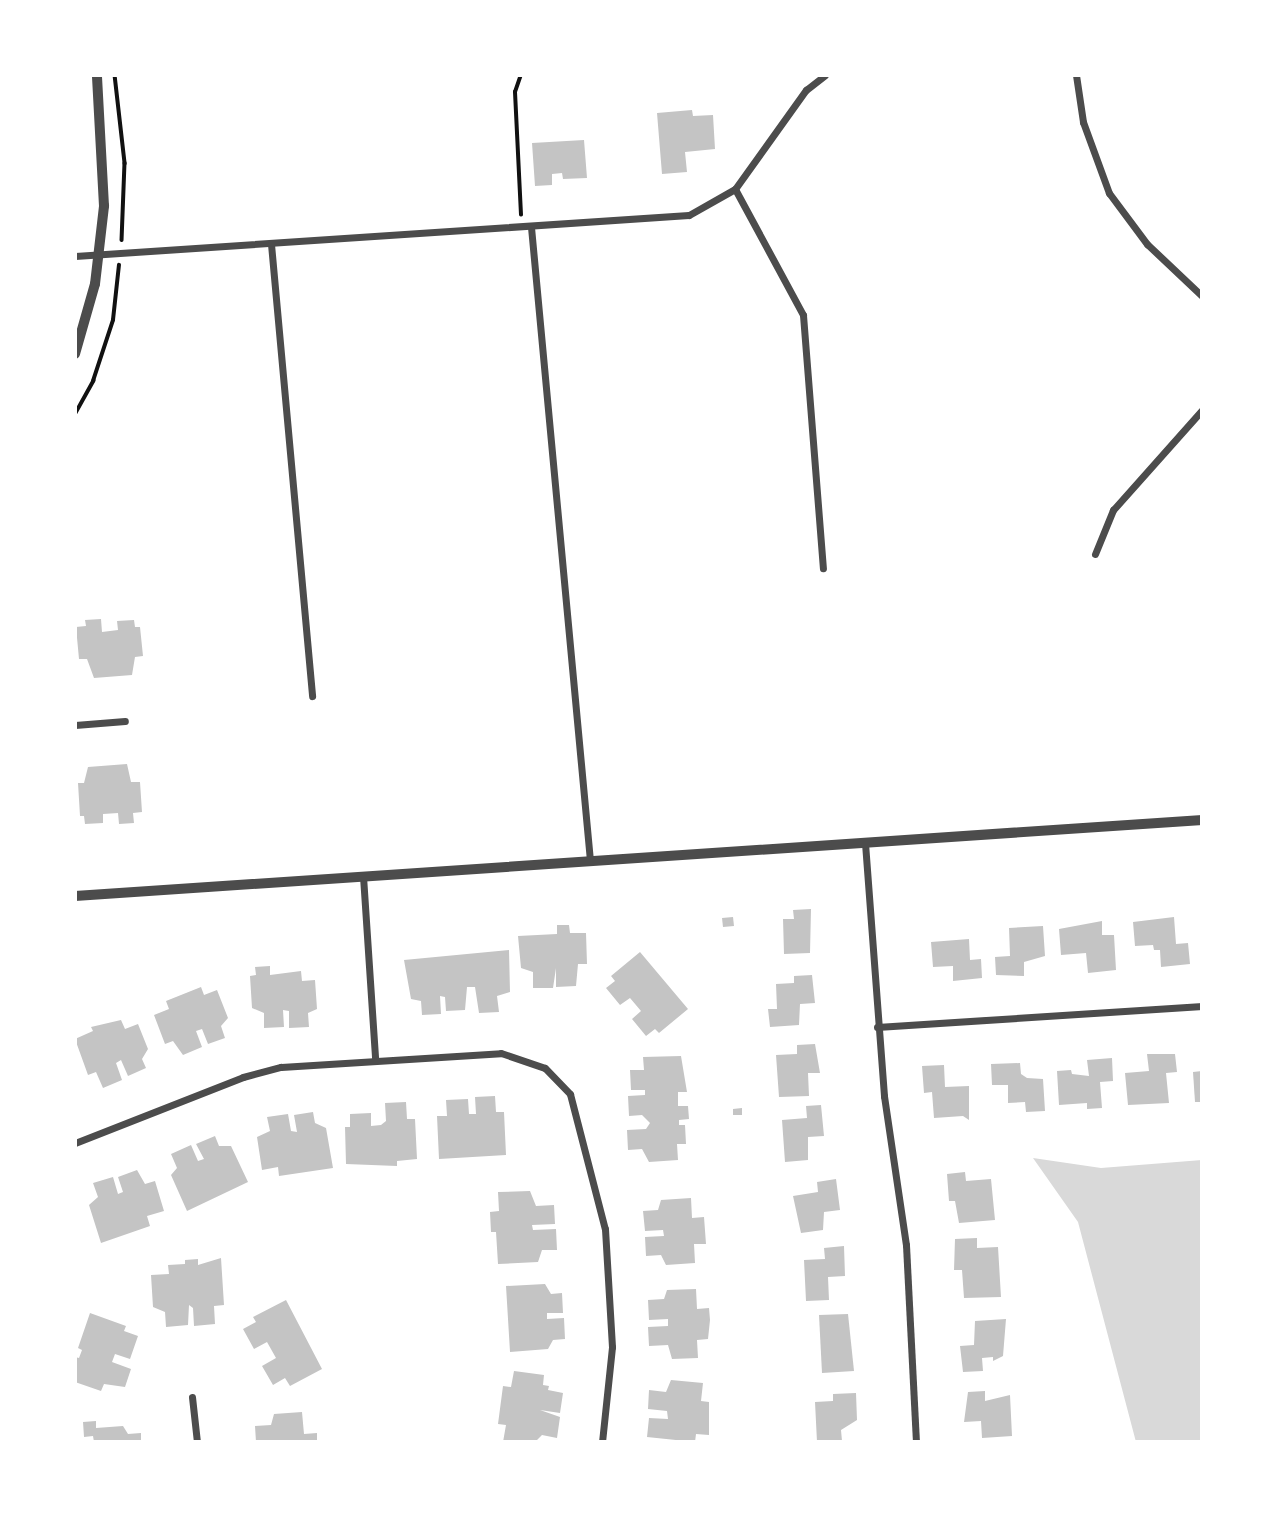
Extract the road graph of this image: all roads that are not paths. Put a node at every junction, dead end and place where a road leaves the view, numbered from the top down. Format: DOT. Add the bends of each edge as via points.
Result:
graph roads {
  1 [pos="97,75"];
  2 [pos="825,75"];
  3 [pos="1076,75"];
  4 [pos="735,189"];
  5 [pos="531,227"];
  6 [pos="271,243"];
  7 [pos="100,255"];
  8 [pos="75,256"];
  9 [pos="1202,296"];
  10 [pos="75,354"];
  11 [pos="1202,410"];
  12 [pos="1095,554"];
  13 [pos="823,568"];
  14 [pos="312,696"];
  15 [pos="125,721"];
  16 [pos="75,725"];
  17 [pos="1202,820"];
  18 [pos="865,843"];
  19 [pos="590,860"];
  20 [pos="363,876"];
  21 [pos="75,896"];
  22 [pos="1202,1006"];
  23 [pos="877,1027"];
  24 [pos="375,1059"];
  25 [pos="75,1143"];
  26 [pos="192,1397"];
  27 [pos="197,1442"];
  28 [pos="602,1442"];
  29 [pos="916,1442"];
  1 -- 7 [label="street" via="104,206"];
  2 -- 4 [label="street" via="806,90"];
  3 -- 9 [label="street" via="1083,122 1109,192 1147,244"];
  4 -- 5 [label="street" via="689,215"];
  4 -- 13 [label="street" via="803,315"];
  5 -- 6 [label="street"];
  5 -- 19 [label="street"];
  6 -- 7 [label="street"];
  6 -- 14 [label="street"];
  7 -- 8 [label="street"];
  7 -- 10 [label="street"];
  11 -- 12 [label="street" via="1114,510"];
  15 -- 16 [label="street"];
  17 -- 18 [label="street"];
  18 -- 19 [label="street"];
  18 -- 23 [label="street"];
  19 -- 20 [label="street"];
  20 -- 21 [label="street"];
  20 -- 24 [label="street"];
  22 -- 23 [label="street"];
  23 -- 29 [label="street" via="906,1245"];
  24 -- 25 [label="street" via="281,1067 243,1077"];
  24 -- 28 [label="street" via="501,1053 545,1068 570,1094 597,1188 607,1247 612,1347"];
  26 -- 27 [label="street"];
}
